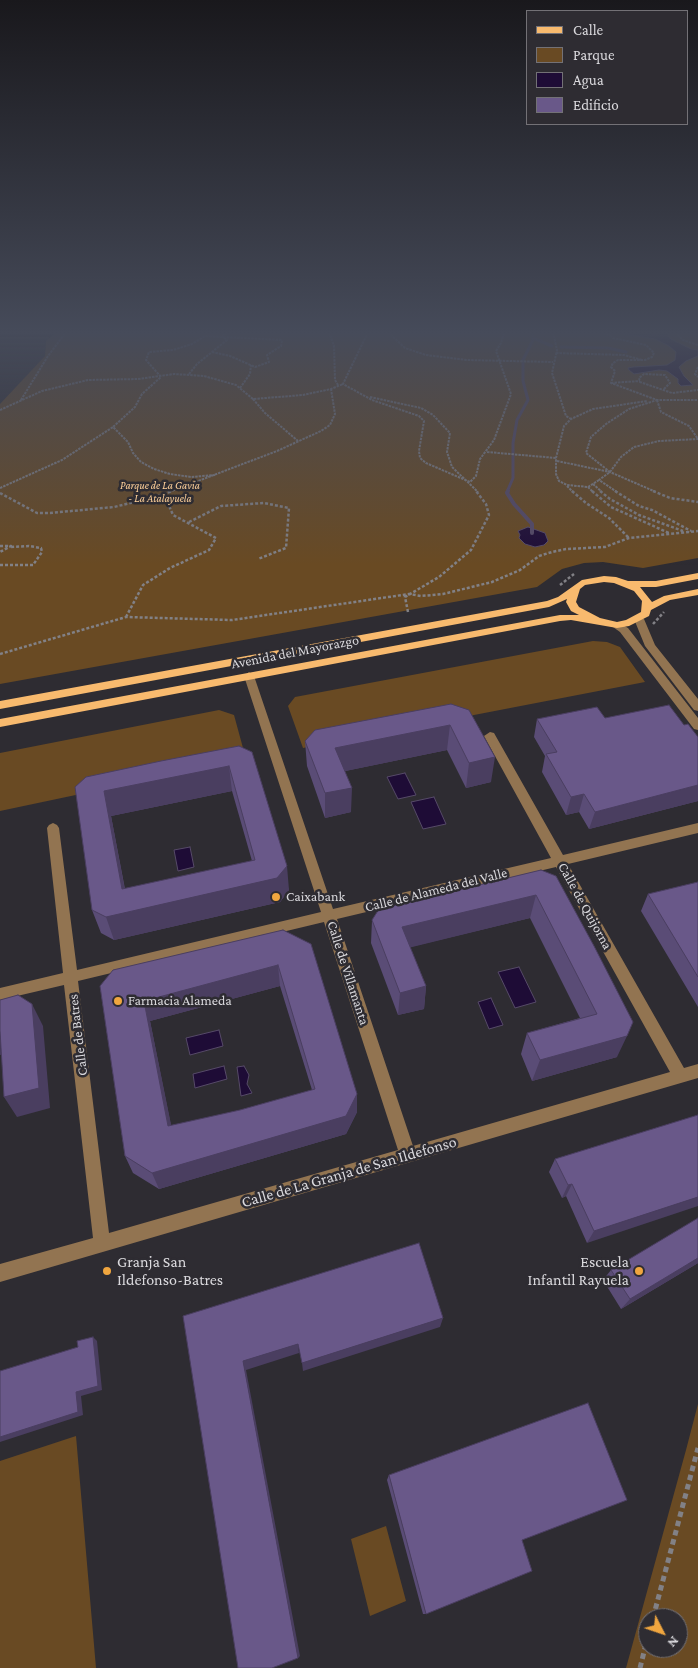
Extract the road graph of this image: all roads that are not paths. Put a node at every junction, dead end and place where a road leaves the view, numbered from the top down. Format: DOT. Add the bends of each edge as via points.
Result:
graph roads {
  1 [pos="698,576"];
  2 [pos="628,584"];
  3 [pos="572,591"];
  4 [pos="698,592"];
  5 [pos="647,608"];
  6 [pos="639,619"];
  7 [pos="596,621"];
  8 [pos="617,625"];
  9 [pos="250,676"];
  10 [pos="0,705"];
  11 [pos="698,707"];
  12 [pos="0,723"];
  13 [pos="698,726"];
  14 [pos="490,736"];
  15 [pos="53,828"];
  16 [pos="698,828"];
  17 [pos="560,861"];
  18 [pos="329,916"];
  19 [pos="71,977"];
  20 [pos="0,994"];
  21 [pos="698,1071"];
  22 [pos="680,1076"];
  23 [pos="408,1155"];
  24 [pos="102,1243"];
  25 [pos="0,1273"];
  1 -- 2 [label="main road" via="656,584"];
  2 -- 3 [label="main road" via="592,580"];
  2 -- 5 [label="main road" via="643,595"];
  3 -- 7 [label="main road" via="571,602 575,609"];
  3 -- 10 [label="main road, Avenida del Mayorazgo" via="555,602 535,606"];
  4 -- 5 [label="main road" via="667,598"];
  5 -- 6 [label="main road"];
  6 -- 8 [label="main road"];
  6 -- 11 [label="street" via="650,646"];
  7 -- 8 [label="main road"];
  7 -- 9 [label="main road, Avenida del Mayorazgo" via="560,618"];
  8 -- 13 [label="street"];
  9 -- 12 [label="main road, Avenida del Mayorazgo"];
  9 -- 18 [label="street, Calle de Villamanta"];
  14 -- 17 [label="street, Calle de Quijorna"];
  15 -- 19 [label="street, Calle de Batres"];
  16 -- 17 [label="street, Calle de Alameda del Valle"];
  17 -- 18 [label="street, Calle de Alameda del Valle"];
  17 -- 22 [label="street, Calle de Quijorna"];
  18 -- 19 [label="street, Calle de Alameda del Valle"];
  18 -- 23 [label="street, Calle de Villamanta"];
  19 -- 20 [label="street, Calle de Alameda del Valle"];
  19 -- 24 [label="street, Calle de Batres"];
  21 -- 22 [label="street, Calle de La Granja de San Ildefonso"];
  22 -- 23 [label="street, Calle de La Granja de San Ildefonso"];
  23 -- 24 [label="street, Calle de La Granja de San Ildefonso"];
  24 -- 25 [label="street, Calle de La Granja de San Ildefonso"];
}
